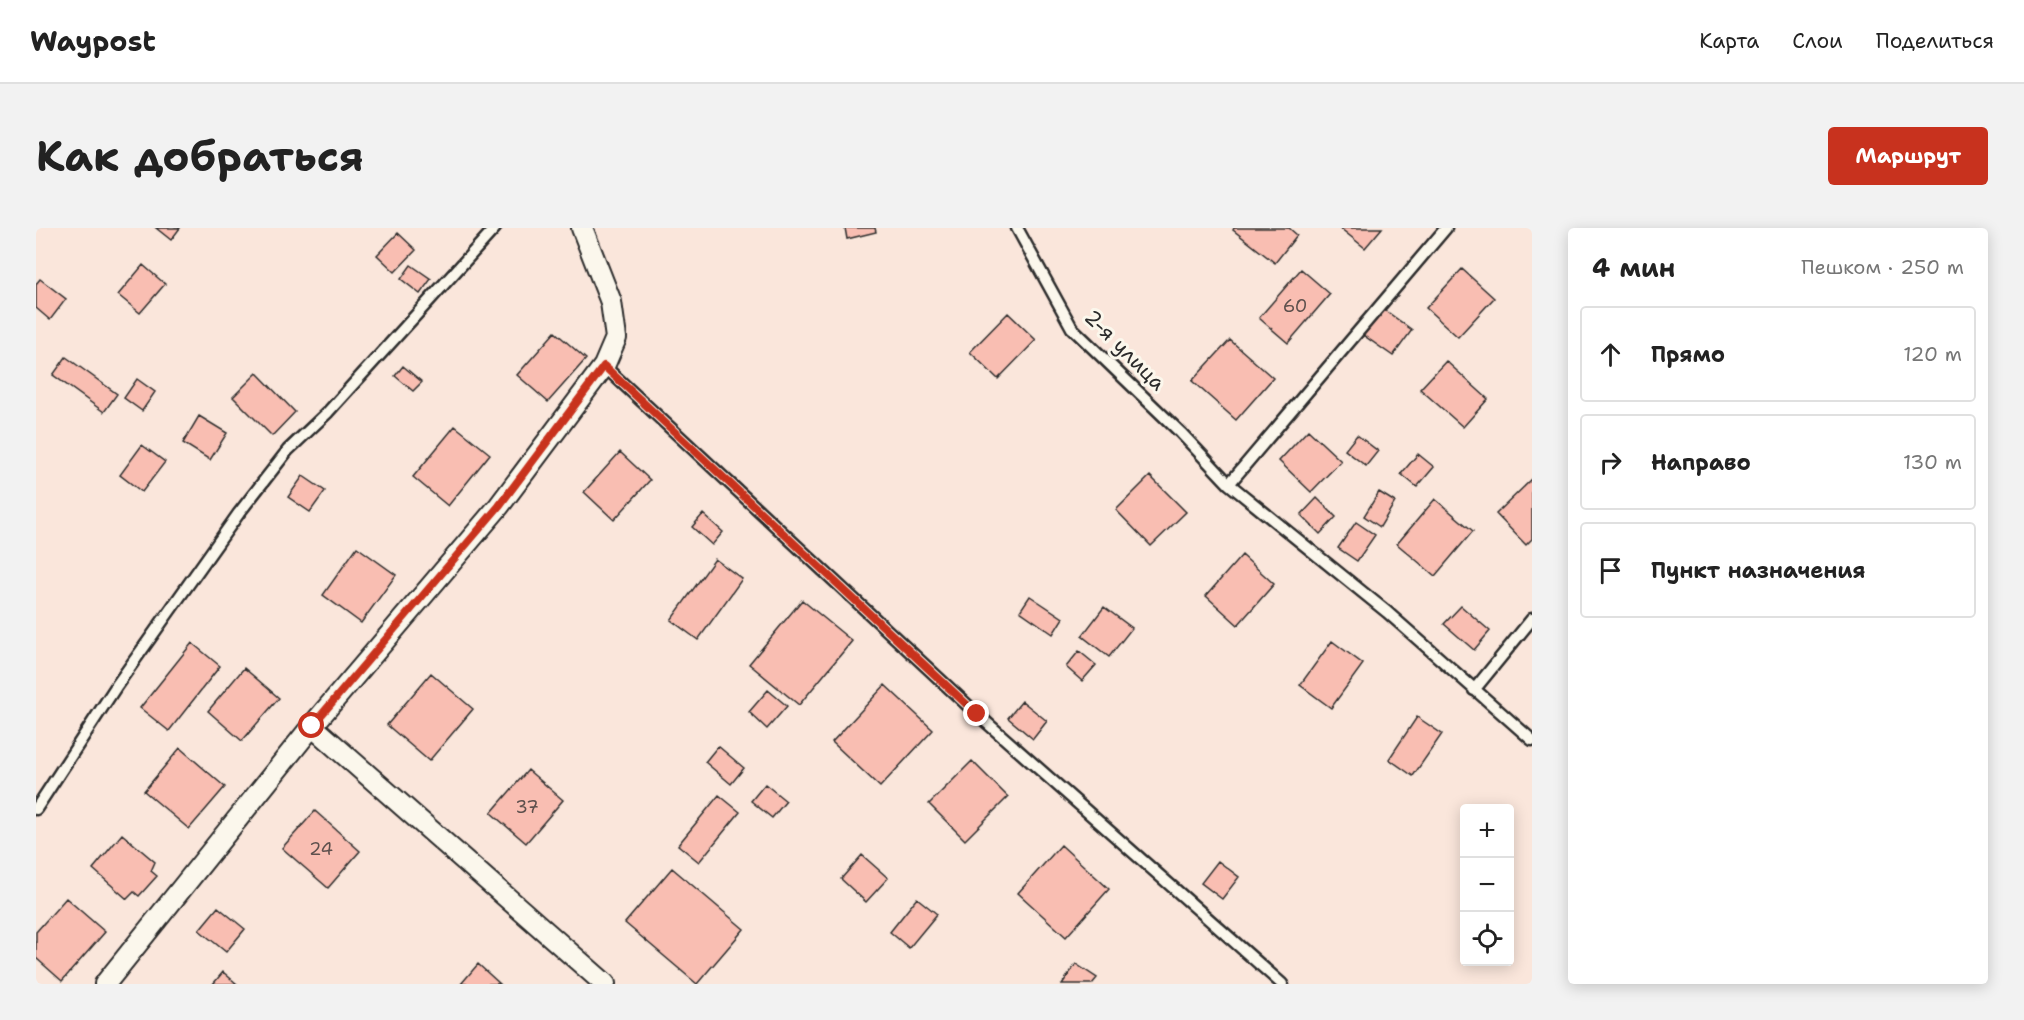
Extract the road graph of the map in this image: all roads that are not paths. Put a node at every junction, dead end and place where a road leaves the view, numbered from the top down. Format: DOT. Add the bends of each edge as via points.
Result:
graph roads {
  1 [pos="495,228"];
  2 [pos="582,228"];
  3 [pos="1017,228"];
  4 [pos="1446,228"];
  5 [pos="604,366"];
  6 [pos="1229,484"];
  7 [pos="1532,619"];
  8 [pos="1474,690"];
  9 [pos="312,726"];
  10 [pos="1532,740"];
  11 [pos="36,809"];
  12 [pos="105,984"];
  13 [pos="605,984"];
  14 [pos="1282,984"];
  1 -- 11 [label="lane" via="328,412 288,450 117,685"];
  2 -- 5 [label="street" via="610,302 616,338"];
  3 -- 6 [label="lane, 2-я улица" via="1071,328"];
  4 -- 6 [label="lane"];
  5 -- 9 [label="street" via="499,506"];
  5 -- 14 [label="lane" via="977,714"];
  6 -- 8 [label="lane, 2-я улица" via="1387,612"];
  7 -- 8 [label="lane"];
  8 -- 10 [label="lane, 2-я улица"];
  9 -- 12 [label="street"];
  9 -- 13 [label="street"];
}
